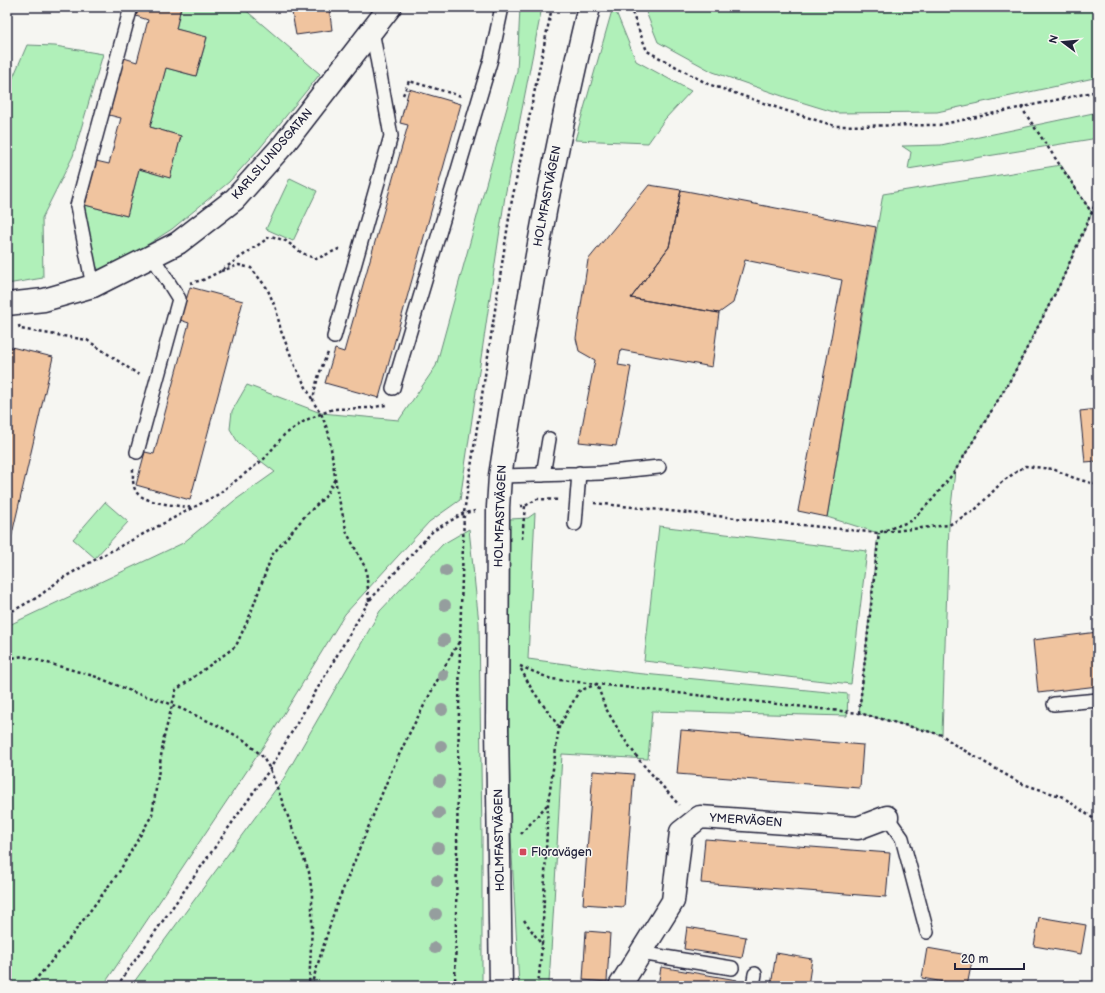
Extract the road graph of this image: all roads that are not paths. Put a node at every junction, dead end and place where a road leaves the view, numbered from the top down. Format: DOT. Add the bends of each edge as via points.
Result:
graph roads {
  1 [pos="131,7"];
  2 [pos="390,7"];
  3 [pos="502,7"];
  4 [pos="589,7"];
  5 [pos="372,30"];
  6 [pos="152,256"];
  7 [pos="93,286"];
  8 [pos="9,304"];
  9 [pos="334,337"];
  10 [pos="393,388"];
  11 [pos="549,439"];
  12 [pos="137,452"];
  13 [pos="659,467"];
  14 [pos="579,473"];
  15 [pos="543,475"];
  16 [pos="500,476"];
  17 [pos="575,524"];
  18 [pos="1098,700"];
  19 [pos="1054,704"];
  20 [pos="887,817"];
  21 [pos="926,932"];
  22 [pos="640,953"];
  23 [pos="732,968"];
  24 [pos="501,986"];
  25 [pos="620,986"];
  1 -- 7 [label="lane" via="77,206"];
  2 -- 5 [label="street, KARLSLUNDSGATAN"];
  3 -- 10 [label="lane" via="479,101"];
  4 -- 16 [label="street, HOLMFASTVÄGEN" via="553,166"];
  5 -- 6 [label="street, KARLSLUNDSGATAN" via="284,144 235,199 178,243"];
  5 -- 9 [label="lane" via="391,136"];
  6 -- 7 [label="street, KARLSLUNDSGATAN"];
  6 -- 12 [label="lane" via="179,299"];
  7 -- 8 [label="street, KARLSLUNDSGATAN" via="44,300"];
  11 -- 15 [label="lane"];
  13 -- 14 [label="lane"];
  14 -- 15 [label="lane"];
  14 -- 17 [label="lane"];
  15 -- 16 [label="lane"];
  16 -- 24 [label="street, HOLMFASTVÄGEN" via="497,728"];
  18 -- 19 [label="lane"];
  20 -- 21 [label="lane" via="902,838"];
  20 -- 22 [label="street, YMERVÄGEN" via="858,828 700,817 681,832 673,901"];
  22 -- 23 [label="lane"];
  22 -- 25 [label="street, YMERVÄGEN"];
}
